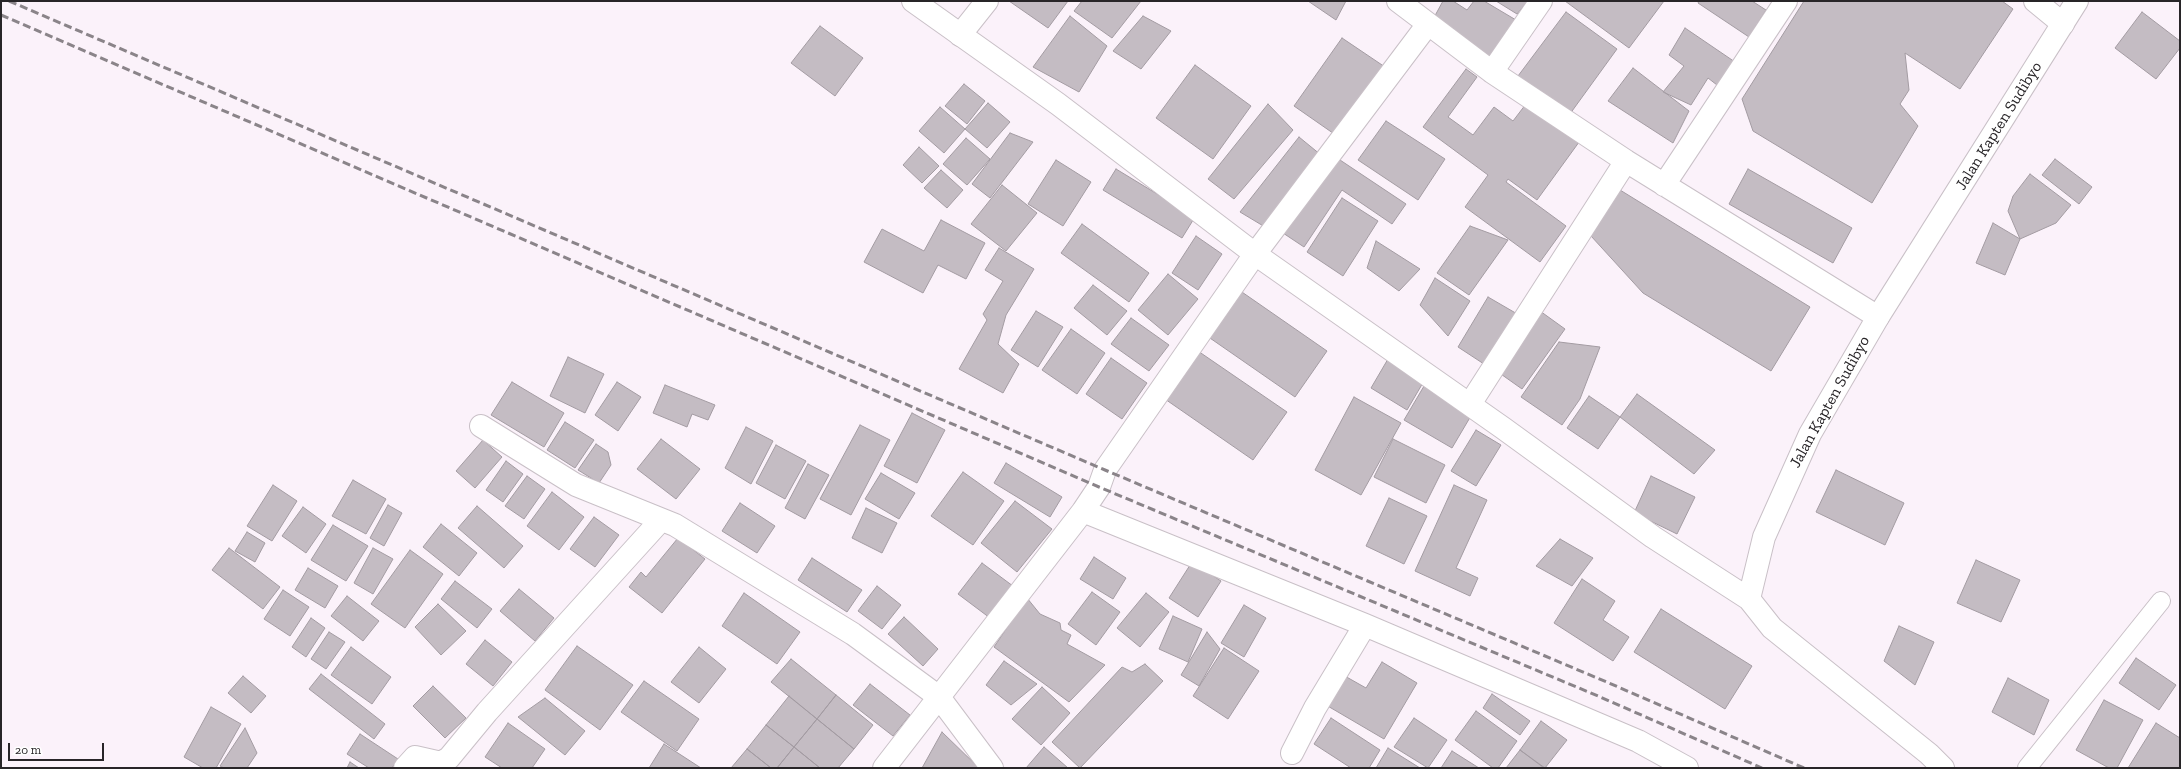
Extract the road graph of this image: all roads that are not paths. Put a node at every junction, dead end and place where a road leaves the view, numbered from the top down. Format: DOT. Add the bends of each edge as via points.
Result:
graph roads {
  1 [pos="913,1"];
  2 [pos="988,1"];
  3 [pos="1398,1"];
  4 [pos="1541,1"];
  5 [pos="1786,1"];
  6 [pos="2035,1"];
  7 [pos="2078,1"];
  8 [pos="1428,24"];
  9 [pos="2063,24"];
  10 [pos="960,35"];
  11 [pos="1492,72"];
  12 [pos="1626,161"];
  13 [pos="1664,185"];
  14 [pos="1255,254"];
  15 [pos="1878,316"];
  16 [pos="1470,404"];
  17 [pos="481,426"];
  18 [pos="1083,512"];
  19 [pos="661,520"];
  20 [pos="1749,599"];
  21 [pos="2161,601"];
  22 [pos="1365,625"];
  23 [pos="939,697"];
  24 [pos="1292,753"];
  25 [pos="404,768"];
  26 [pos="884,768"];
  27 [pos="992,768"];
  28 [pos="1687,768"];
  29 [pos="1943,768"];
  30 [pos="2027,768"];
  1 -- 10 [label="street"];
  2 -- 10 [label="street"];
  3 -- 8 [label="street"];
  4 -- 11 [label="street"];
  5 -- 13 [label="street"];
  6 -- 9 [label="street"];
  7 -- 9 [label="street, Jalan Kapten Sudibyo"];
  8 -- 11 [label="street"];
  8 -- 14 [label="street"];
  9 -- 15 [label="street, Jalan Kapten Sudibyo"];
  10 -- 14 [label="street" via="1058,104"];
  11 -- 12 [label="street"];
  12 -- 13 [label="street"];
  12 -- 16 [label="street"];
  13 -- 15 [label="street"];
  14 -- 16 [label="street"];
  14 -- 18 [label="street" via="1105,470 1099,487"];
  15 -- 20 [label="street, Jalan Kapten Sudibyo" via="1810,434 1794,468 1764,537"];
  16 -- 20 [label="street" via="1653,537"];
  17 -- 19 [label="street" via="576,485"];
  18 -- 22 [label="street"];
  18 -- 23 [label="street"];
  19 -- 23 [label="street" via="675,525 853,634"];
  19 -- 25 [label="street" via="487,712 449,758 437,762 415,757"];
  20 -- 29 [label="street" via="1772,628"];
  21 -- 30 [label="lane"];
  22 -- 24 [label="street" via="1315,708"];
  22 -- 28 [label="street" via="1638,741"];
  23 -- 26 [label="street"];
  23 -- 27 [label="street"];
}
